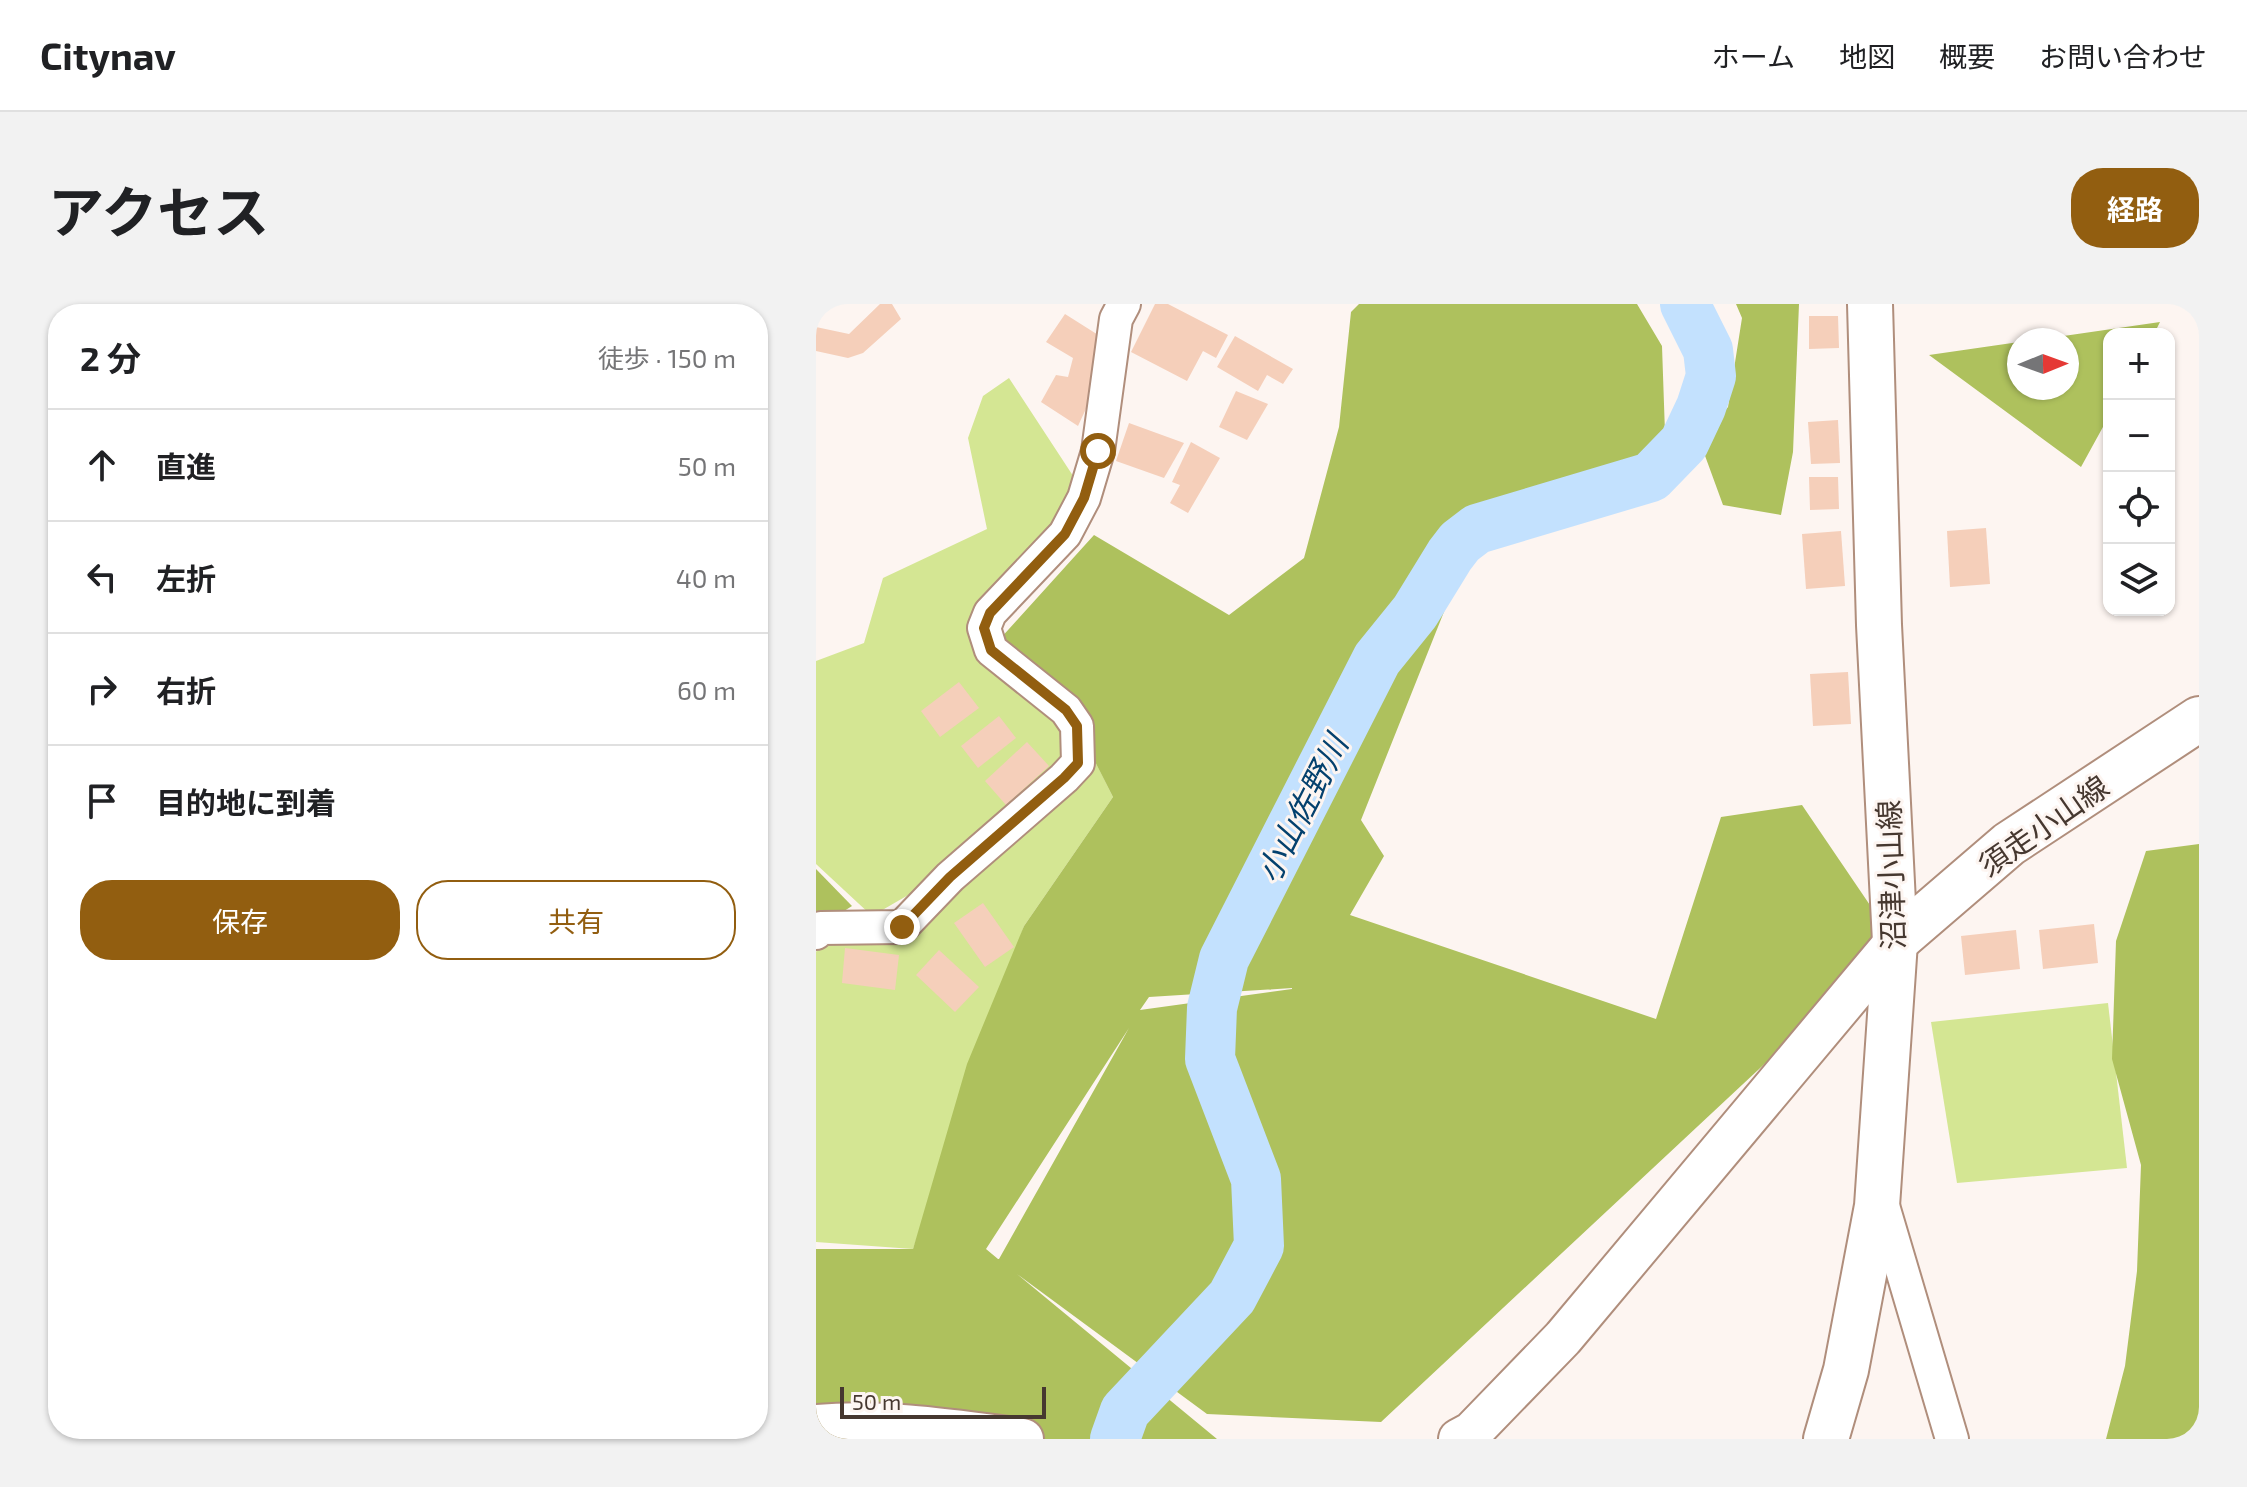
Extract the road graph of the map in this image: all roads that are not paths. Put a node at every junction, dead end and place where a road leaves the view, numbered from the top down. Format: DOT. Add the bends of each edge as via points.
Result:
graph roads {
  1 [pos="1124,304"];
  2 [pos="1870,304"];
  3 [pos="2199,719"];
  4 [pos="816,933"];
  5 [pos="1895,942"];
  6 [pos="1878,1188"];
  7 [pos="816,1425"];
  8 [pos="1023,1439"];
  9 [pos="1459,1439"];
  10 [pos="1826,1439"];
  11 [pos="1952,1439"];
  1 -- 4 [label="street" via="1116,319 1098,451 1084,498 1065,534 990,613 984,628 991,650 1066,710 1077,726 1078,763 902,927 821,928"];
  2 -- 5 [label="main road, 沼津小山線"];
  3 -- 5 [label="main road, 須走小山線" via="2009,844"];
  5 -- 6 [label="main road, 沼津小山線"];
  5 -- 9 [label="street" via="1563,1338 1472,1432"];
  6 -- 10 [label="main road, 沼津小山線" via="1846,1370"];
  6 -- 11 [label="street"];
  7 -- 8 [label="street" via="935,1428"];
}
